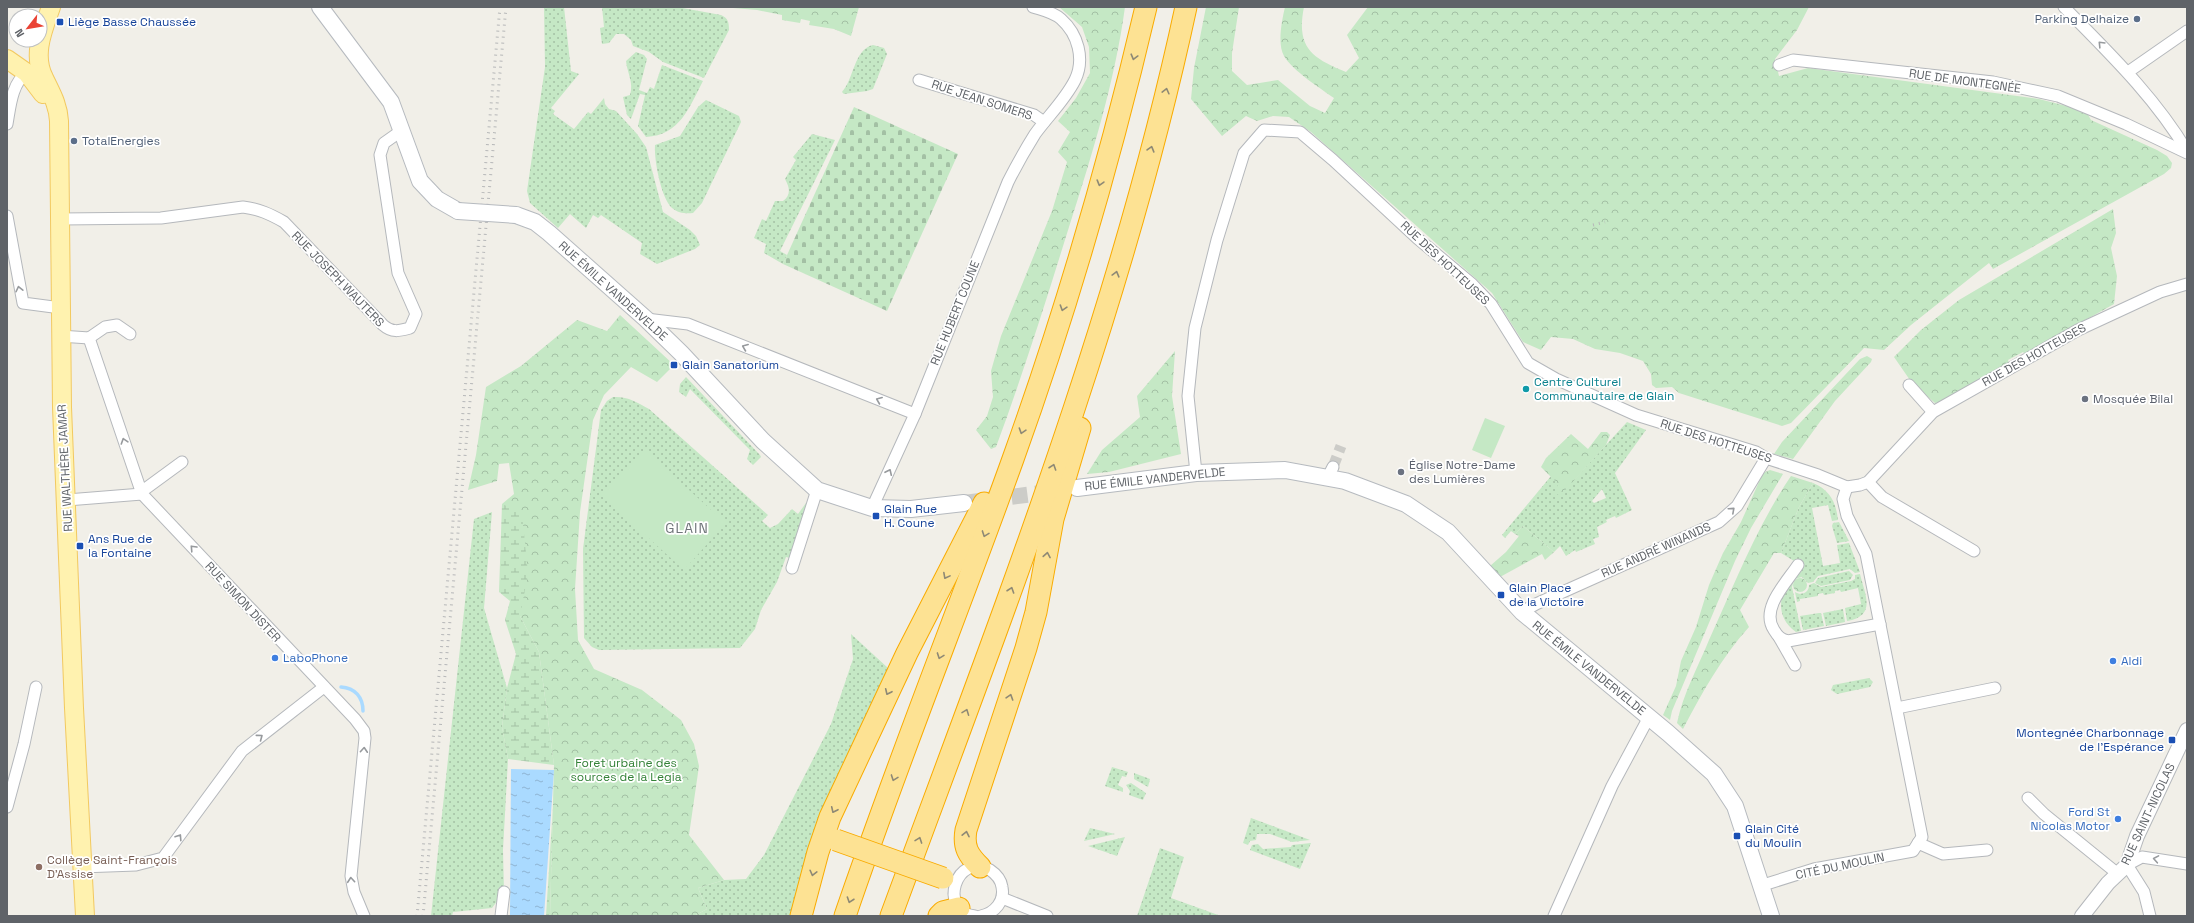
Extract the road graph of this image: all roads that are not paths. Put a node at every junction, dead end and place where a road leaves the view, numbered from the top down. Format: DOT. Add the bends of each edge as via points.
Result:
graph roads {
  1 [pos="51,7"];
  2 [pos="320,7"];
  3 [pos="1032,7"];
  4 [pos="1146,7"];
  5 [pos="1186,7"];
  6 [pos="2064,7"];
  7 [pos="2187,31"];
  8 [pos="38,49"];
  9 [pos="7,52"];
  10 [pos="7,59"];
  11 [pos="1779,65"];
  12 [pos="2128,72"];
  13 [pos="27,73"];
  14 [pos="919,80"];
  15 [pos="1044,122"];
  16 [pos="7,124"];
  17 [pos="401,132"];
  18 [pos="59,134"];
  19 [pos="2187,152"];
  20 [pos="7,216"];
  21 [pos="60,219"];
  22 [pos="2187,284"];
  23 [pos="61,308"];
  24 [pos="1106,312"];
  25 [pos="646,319"];
  26 [pos="130,334"];
  27 [pos="60,336"];
  28 [pos="89,338"];
  29 [pos="1909,385"];
  30 [pos="1933,412"];
  31 [pos="915,414"];
  32 [pos="1013,458"];
  33 [pos="1766,458"];
  34 [pos="182,462"];
  35 [pos="1196,472"];
  36 [pos="1868,482"];
  37 [pos="1847,487"];
  38 [pos="1077,488"];
  39 [pos="817,490"];
  40 [pos="142,493"];
  41 [pos="67,500"];
  42 [pos="964,503"];
  43 [pos="872,508"];
  44 [pos="1974,551"];
  45 [pos="1798,565"];
  46 [pos="792,568"];
  47 [pos="1522,612"];
  48 [pos="1880,624"];
  49 [pos="1778,637"];
  50 [pos="1795,665"];
  51 [pos="324,687"];
  52 [pos="36,688"];
  53 [pos="1995,688"];
  54 [pos="1897,708"];
  55 [pos="1649,718"];
  56 [pos="2187,730"];
  57 [pos="2028,798"];
  58 [pos="7,807"];
  59 [pos="830,837"];
  60 [pos="1918,843"];
  61 [pos="1987,850"];
  62 [pos="2187,864"];
  63 [pos="81,867"];
  64 [pos="980,867"];
  65 [pos="2122,870"];
  66 [pos="949,880"];
  67 [pos="1760,886"];
  68 [pos="504,892"];
  69 [pos="1002,898"];
  70 [pos="967,912"];
  71 [pos="84,916"];
  72 [pos="364,916"];
  73 [pos="501,916"];
  74 [pos="802,916"];
  75 [pos="845,916"];
  76 [pos="891,916"];
  77 [pos="939,916"];
  78 [pos="981,916"];
  79 [pos="1048,916"];
  80 [pos="1554,916"];
  81 [pos="1771,916"];
  82 [pos="2082,916"];
  83 [pos="2150,916"];
  1 -- 8 [label="main road"];
  2 -- 17 [label="main road, RUE ÉMILE VANDERVELDE" via="391,102"];
  3 -- 15 [label="street, RUE HUBERT COUNE" via="1060,18 1069,28 1079,48 1080,60 1076,78"];
  4 -- 32 [label="highway, one-way" via="1072,282"];
  24 -- 5 [label="highway, one-way" via="1157,129"];
  12 -- 6 [label="street, one-way"];
  7 -- 12 [label="street"];
  8 -- 9 [label="main road" via="29,58"];
  8 -- 18 [label="main road, RUE WALTHÈRE JAMAR" via="40,70 57,106"];
  10 -- 13 [label="main road"];
  11 -- 19 [label="street, RUE DE MONTEGNÉE" via="1792,60 1994,82 2058,96"];
  12 -- 19 [label="street" via="2170,122"];
  13 -- 16 [label="street" via="20,78 11,102"];
  13 -- 18 [label="main road" via="42,91"];
  14 -- 15 [label="street, RUE JEAN SOMERS" via="1034,115"];
  15 -- 31 [label="street, RUE HUBERT COUNE" via="1008,182"];
  17 -- 21 [label="street, RUE JOSEPH WAUTERS" via="384,143 380,155 398,273 416,314 410,328 398,332 383,325 284,222 256,208 243,207 161,218"];
  17 -- 25 [label="main road, RUE ÉMILE VANDERVELDE, bridge" via="420,181 437,199 458,211 516,214 535,222"];
  18 -- 21 [label="main road, RUE WALTHÈRE JAMAR"];
  23 -- 20 [label="street, one-way" via="23,303 18,288"];
  21 -- 23 [label="main road, RUE WALTHÈRE JAMAR"];
  22 -- 30 [label="street, RUE DES HOTTEUSES" via="2160,292 2078,330"];
  23 -- 27 [label="main road, RUE WALTHÈRE JAMAR"];
  64 -- 24 [label="highway, one-way" via="967,852 964,841 966,830 1026,648 1036,612 1053,519 1113,332"];
  76 -- 24 [label="highway, one-way" via="996,633"];
  31 -- 25 [label="street, one-way" via="688,324"];
  25 -- 39 [label="main road, RUE ÉMILE VANDERVELDE" via="763,441"];
  26 -- 28 [label="street" via="117,326 105,328"];
  27 -- 28 [label="street"];
  27 -- 41 [label="main road, RUE WALTHÈRE JAMAR"];
  40 -- 28 [label="street, RUE SIMON DISTER, one-way"];
  29 -- 30 [label="street"];
  30 -- 36 [label="street, RUE DES HOTTEUSES"];
  43 -- 31 [label="street, RUE HUBERT COUNE, one-way"];
  32 -- 59 [label="highway, one-way" via="996,473 981,510 907,653"];
  32 -- 75 [label="highway, one-way"];
  33 -- 35 [label="street, RUE DES HOTTEUSES" via="1756,452 1636,415 1562,382 1528,363 1491,304 1472,284 1417,238 1333,160 1300,132 1264,130 1244,153 1217,240 1195,328 1188,396"];
  33 -- 37 [label="street, RUE DES HOTTEUSES"];
  47 -- 33 [label="street, RUE ANDRÉ WINANDS, one-way" via="1719,522 1737,506"];
  34 -- 40 [label="street"];
  35 -- 38 [label="main road, RUE ÉMILE VANDERVELDE"];
  35 -- 47 [label="main road, RUE ÉMILE VANDERVELDE" via="1331,472 1406,504 1440,526"];
  36 -- 37 [label="street"];
  36 -- 44 [label="street" via="1882,497"];
  37 -- 48 [label="street" via="1843,499 1847,516 1866,554"];
  39 -- 43 [label="main road, RUE ÉMILE VANDERVELDE"];
  39 -- 46 [label="street"];
  40 -- 41 [label="street"];
  51 -- 40 [label="street, RUE SIMON DISTER, one-way"];
  41 -- 63 [label="main road, RUE WALTHÈRE JAMAR"];
  42 -- 43 [label="main road, RUE ÉMILE VANDERVELDE" via="911,509"];
  45 -- 49 [label="street" via="1769,612 1769,622"];
  47 -- 55 [label="main road, RUE ÉMILE VANDERVELDE"];
  48 -- 49 [label="street" via="1788,641"];
  48 -- 54 [label="street"];
  49 -- 50 [label="street"];
  63 -- 51 [label="street, one-way" via="136,865 163,858 242,751"];
  72 -- 51 [label="street, RUE SIMON DISTER, one-way" via="350,876 364,753 364,732"];
  52 -- 58 [label="street"];
  53 -- 54 [label="street"];
  54 -- 60 [label="street" via="1922,837"];
  55 -- 67 [label="main road, RUE ÉMILE VANDERVELDE" via="1714,774 1735,806"];
  55 -- 80 [label="street" via="1612,786"];
  56 -- 65 [label="street, RUE SAINT-NICOLAS"];
  57 -- 65 [label="street, RUE SAINT-NICOLAS" via="2044,814"];
  59 -- 66 [label="highway, bridge"];
  59 -- 74 [label="highway, one-way"];
  60 -- 61 [label="street" via="1943,854"];
  60 -- 67 [label="street, CITÉ DU MOULIN" via="1913,850 1814,869"];
  62 -- 65 [label="street, one-way" via="2142,856"];
  63 -- 71 [label="main road, RUE WALTHÈRE JAMAR"];
  64 -- 66 [label="street" via="966,870"];
  64 -- 69 [label="street" via="988,869 1000,879"];
  65 -- 82 [label="street, RUE SAINT-NICOLAS" via="2108,883"];
  65 -- 83 [label="street" via="2144,892"];
  66 -- 70 [label="street" via="953,893"];
  67 -- 81 [label="main road, RUE ÉMILE VANDERVELDE"];
  68 -- 73 [label="street"];
  69 -- 78 [label="street" via="994,911"];
  69 -- 79 [label="street"];
  70 -- 77 [label="highway" via="943,912"];
}
